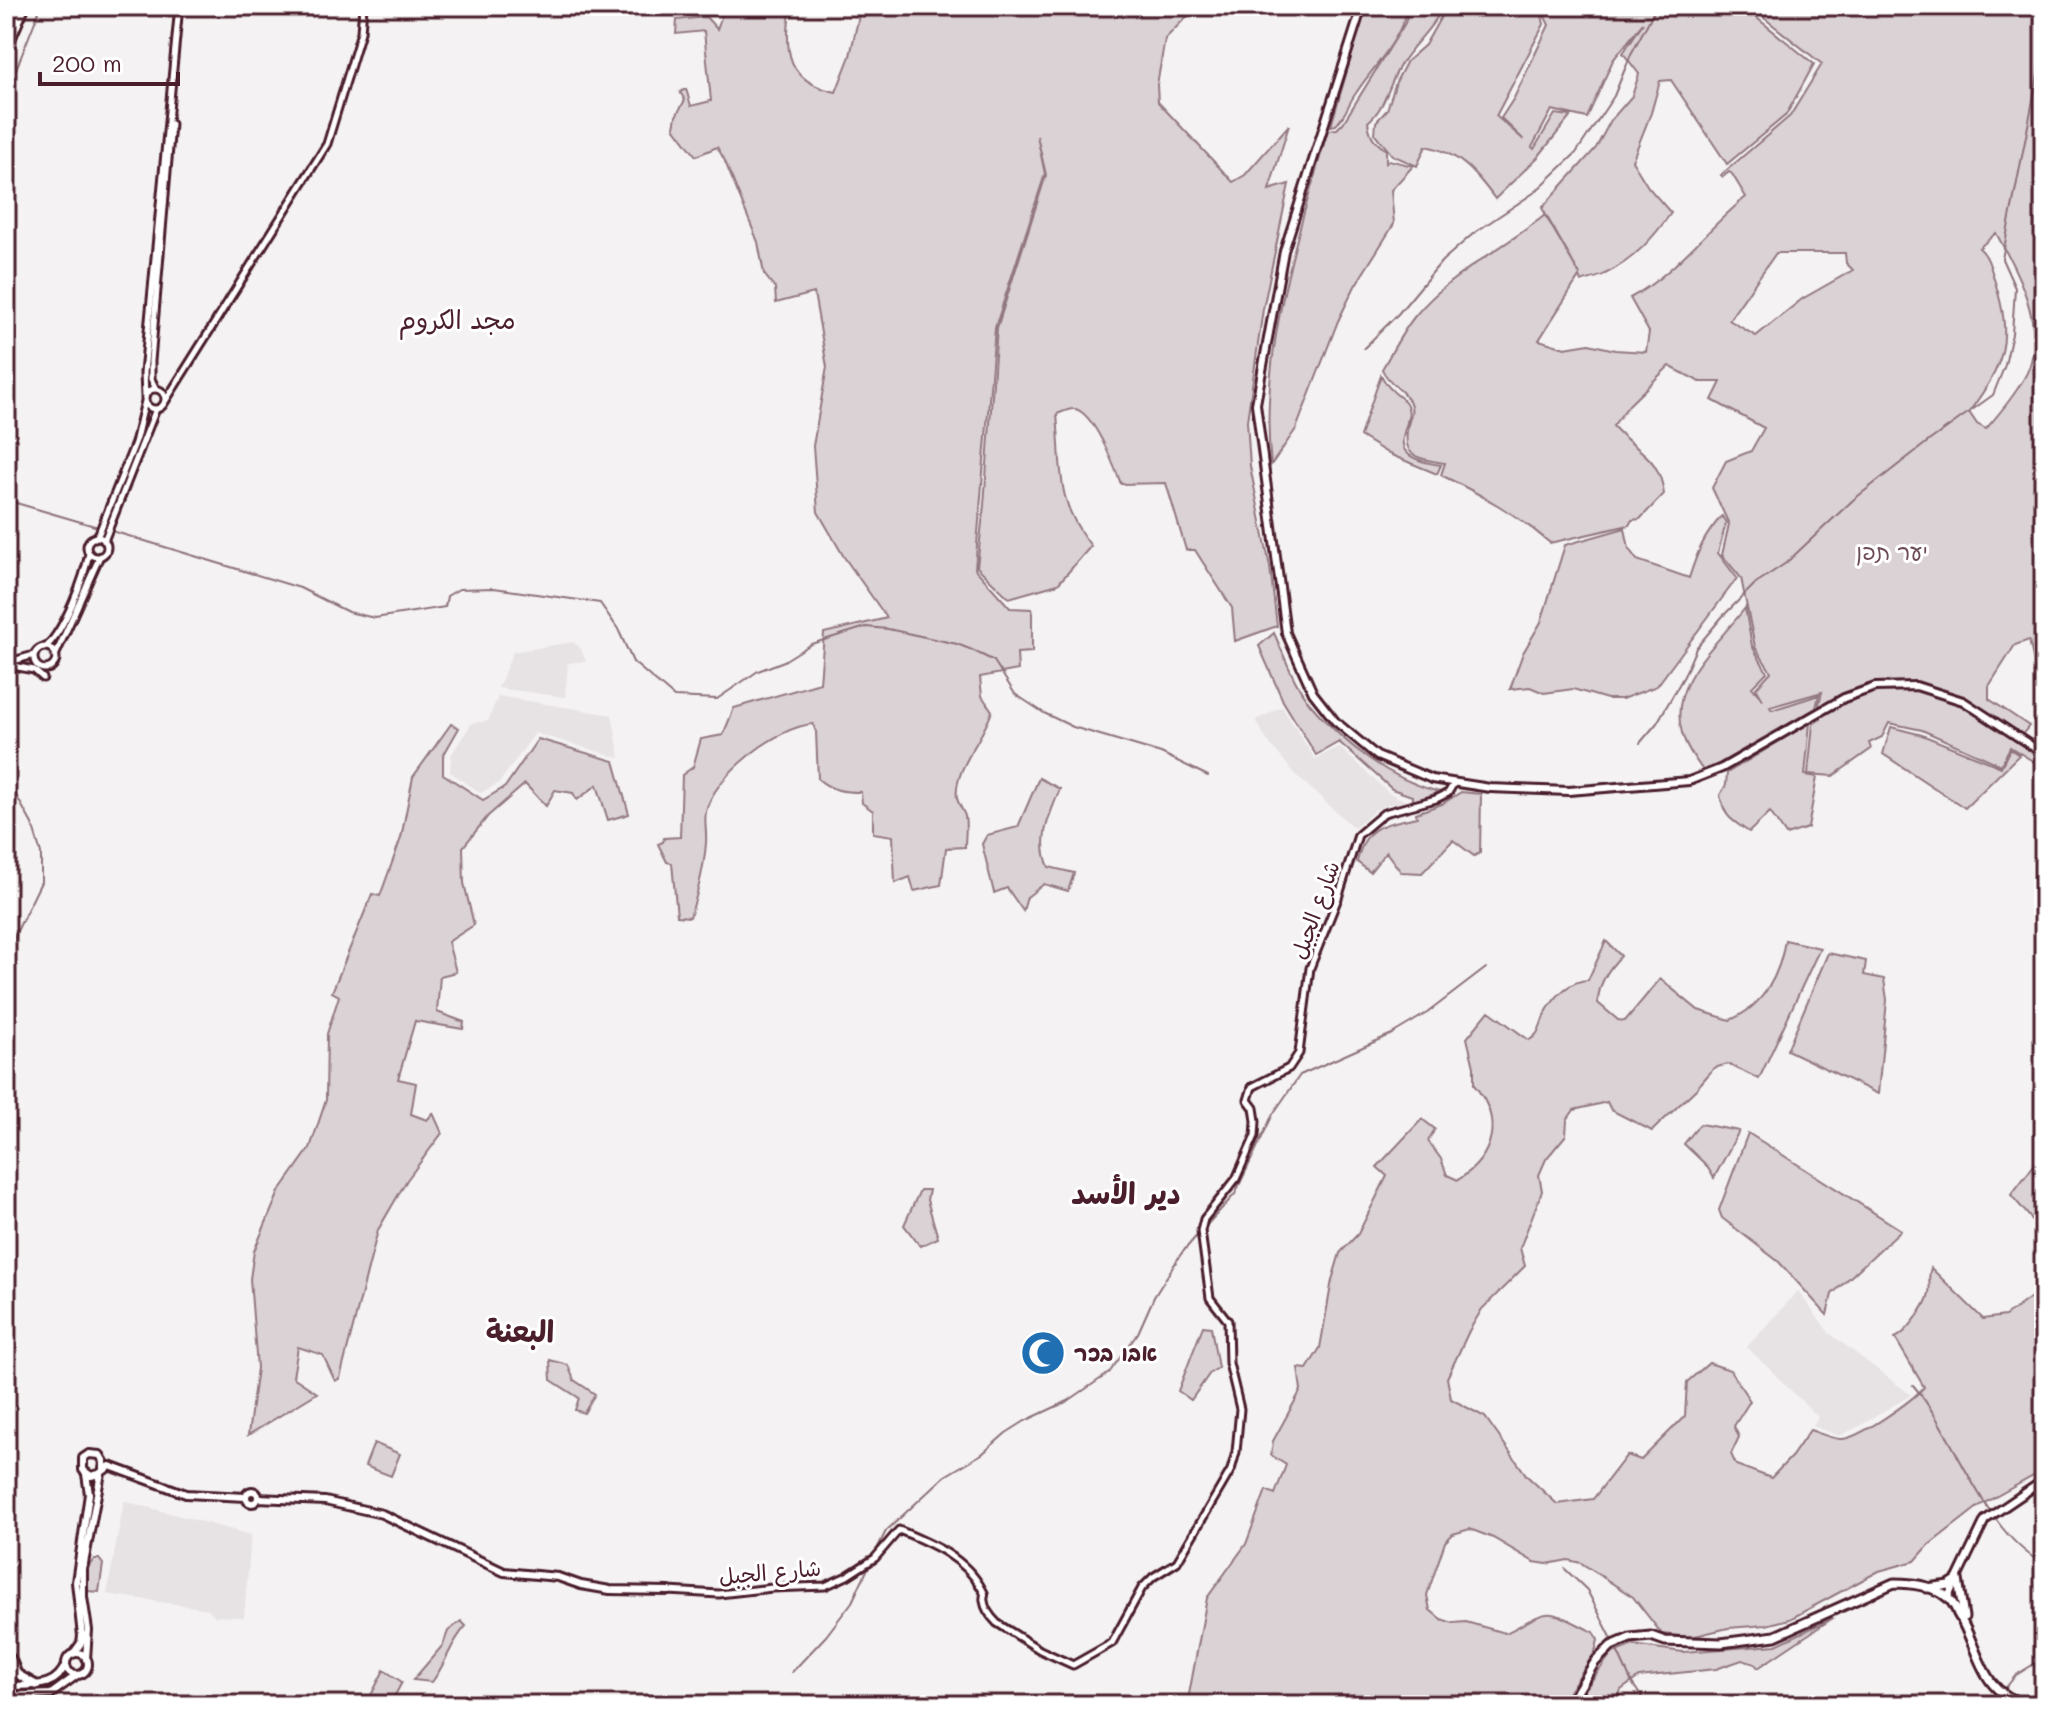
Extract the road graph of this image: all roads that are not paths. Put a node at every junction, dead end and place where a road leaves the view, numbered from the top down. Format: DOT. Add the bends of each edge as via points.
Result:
graph roads {
  1 [pos="11,6"];
  2 [pos="25,6"];
  3 [pos="181,6"];
  4 [pos="363,6"];
  5 [pos="1357,6"];
  6 [pos="6,17"];
  7 [pos="6,50"];
  8 [pos="178,383"];
  9 [pos="159,390"];
  10 [pos="145,398"];
  11 [pos="160,407"];
  12 [pos="95,538"];
  13 [pos="104,541"];
  14 [pos="89,553"];
  15 [pos="100,556"];
  16 [pos="46,647"];
  17 [pos="34,655"];
  18 [pos="55,656"];
  19 [pos="8,665"];
  20 [pos="38,666"];
  21 [pos="43,678"];
  22 [pos="2044,754"];
  23 [pos="1454,783"];
  24 [pos="102,1458"];
  25 [pos="103,1471"];
  26 [pos="86,1474"];
  27 [pos="2044,1480"];
  28 [pos="162,1485"];
  29 [pos="1958,1579"];
  30 [pos="1927,1588"];
  31 [pos="669,1591"];
  32 [pos="1948,1597"];
  33 [pos="6,1627"];
  34 [pos="1965,1627"];
  35 [pos="7,1642"];
  36 [pos="73,1654"];
  37 [pos="86,1659"];
  38 [pos="66,1663"];
  39 [pos="77,1675"];
  40 [pos="36,1685"];
  41 [pos="8,1686"];
  42 [pos="33,1697"];
  43 [pos="8,1699"];
  44 [pos="20,1705"];
  45 [pos="1569,1705"];
  46 [pos="2028,1705"];
  1 -- 6 [label="main road"];
  2 -- 7 [label="main road"];
  3 -- 9 [label="street" via="151,361 151,379"];
  3 -- 10 [label="street" via="156,231"];
  4 -- 8 [label="street" via="361,32 327,144"];
  5 -- 23 [label="main road" via="1359,16 1284,251 1256,404 1268,509 1286,633 1313,693 1335,721 1377,756"];
  8 -- 9 [label="street"];
  8 -- 11 [label="street"];
  9 -- 10 [label="street" via="150,390"];
  9 -- 11 [label="street" via="165,399"];
  10 -- 11 [label="street" via="148,406"];
  10 -- 12 [label="street" via="135,443"];
  11 -- 13 [label="street"];
  12 -- 13 [label="street"];
  12 -- 14 [label="street" via="88,544"];
  13 -- 15 [label="street"];
  14 -- 15 [label="street"];
  14 -- 16 [label="street" via="56,637"];
  15 -- 18 [label="street"];
  16 -- 17 [label="street"];
  16 -- 18 [label="street"];
  17 -- 19 [label="street"];
  17 -- 20 [label="street"];
  18 -- 20 [label="street" via="50,668"];
  19 -- 20 [label="street"];
  19 -- 21 [label="street" via="34,670"];
  22 -- 23 [label="main road" via="1963,701 1897,685 1844,698 1722,768 1689,781 1569,791"];
  23 -- 31 [label="street, شارع الجبل" via="1436,799 1384,813 1358,835 1310,968 1299,1053 1289,1068 1252,1087 1248,1100 1254,1108 1255,1136 1236,1179 1204,1219 1201,1231 1210,1298 1228,1321 1229,1363 1240,1409 1236,1452 1188,1546 1177,1562 1142,1588 1112,1643 1073,1665 1061,1661 997,1623 989,1615 980,1585 951,1556 899,1530 875,1558 825,1586 719,1594"];
  24 -- 25 [label="main road"];
  24 -- 26 [label="main road" via="96,1453 86,1456 81,1466"];
  24 -- 28 [label="main road"];
  25 -- 26 [label="main road"];
  25 -- 28 [label="main road" via="113,1466"];
  25 -- 37 [label="main road" via="83,1569"];
  26 -- 36 [label="main road" via="89,1494 76,1582 82,1636"];
  27 -- 29 [label="main road" via="1985,1520"];
  28 -- 31 [label="main road" via="186,1494 246,1497 252,1503 258,1498 325,1501 382,1514 504,1572 529,1572 610,1590"];
  29 -- 30 [label="main road"];
  29 -- 32 [label="main road"];
  29 -- 34 [label="main road"];
  30 -- 32 [label="main road"];
  30 -- 45 [label="main road" via="1894,1583 1775,1636 1721,1643 1630,1638 1611,1646 1595,1662"];
  32 -- 34 [label="main road"];
  33 -- 35 [label="main road"];
  34 -- 46 [label="main road" via="1989,1680 2001,1693"];
  35 -- 40 [label="main road" via="15,1671"];
  35 -- 41 [label="main road"];
  36 -- 37 [label="main road"];
  36 -- 38 [label="main road"];
  37 -- 39 [label="main road" via="86,1670"];
  38 -- 39 [label="main road"];
  38 -- 40 [label="main road" via="58,1678"];
  39 -- 42 [label="main road" via="51,1694"];
  40 -- 41 [label="main road"];
  41 -- 43 [label="main road"];
  42 -- 43 [label="main road"];
  42 -- 44 [label="main road"];
}
